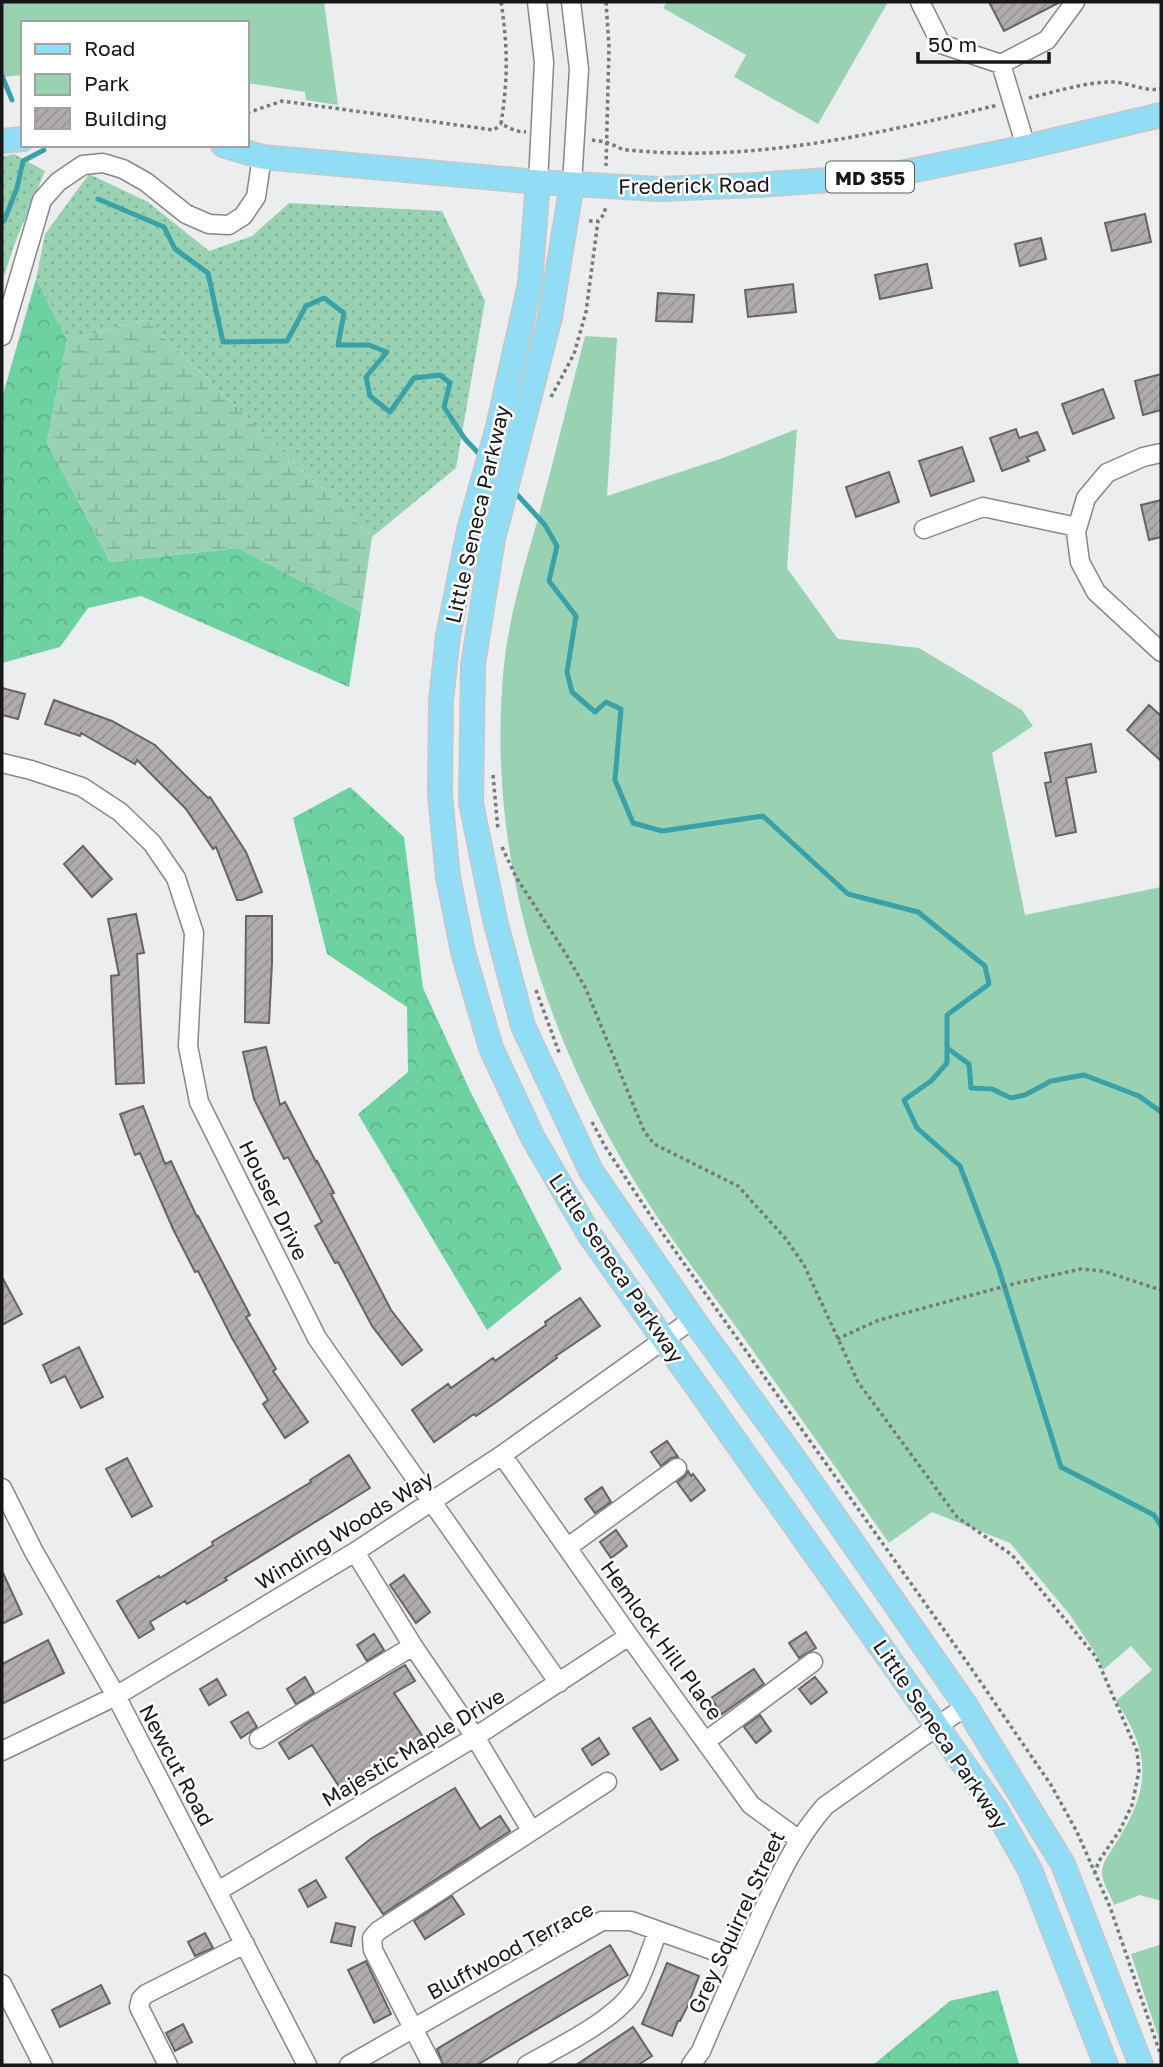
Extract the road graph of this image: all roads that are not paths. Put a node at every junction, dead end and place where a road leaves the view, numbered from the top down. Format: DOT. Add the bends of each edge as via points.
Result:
graph roads {
  1 [pos="537,2"];
  2 [pos="571,2"];
  3 [pos="920,2"];
  4 [pos="1075,2"];
  5 [pos="1001,64"];
  6 [pos="1161,116"];
  7 [pos="21,139"];
  8 [pos="2,141"];
  9 [pos="1026,146"];
  10 [pos="230,147"];
  11 [pos="262,157"];
  12 [pos="538,182"];
  13 [pos="572,184"];
  14 [pos="2,336"];
  15 [pos="1161,453"];
  16 [pos="1077,527"];
  17 [pos="924,529"];
  18 [pos="1161,652"];
  19 [pos="2,763"];
  20 [pos="693,1320"];
  21 [pos="664,1340"];
  22 [pos="502,1455"];
  23 [pos="677,1468"];
  24 [pos="2,1488"];
  25 [pos="430,1502"];
  26 [pos="568,1547"];
  27 [pos="355,1552"];
  28 [pos="629,1636"];
  29 [pos="412,1646"];
  30 [pos="813,1662"];
  31 [pos="559,1683"];
  32 [pos="116,1696"];
  33 [pos="966,1706"];
  34 [pos="938,1726"];
  35 [pos="475,1737"];
  36 [pos="258,1739"];
  37 [pos="706,1741"];
  38 [pos="2,1751"];
  39 [pos="607,1782"];
  40 [pos="531,1830"];
  41 [pos="799,1839"];
  42 [pos="218,1891"];
  43 [pos="658,1931"];
  44 [pos="245,1944"];
  45 [pos="740,1960"];
  46 [pos="2,1984"];
  47 [pos="413,2028"];
  48 [pos="43,2065"];
  49 [pos="168,2065"];
  50 [pos="307,2065"];
  51 [pos="349,2065"];
  52 [pos="432,2065"];
  53 [pos="527,2065"];
  54 [pos="691,2065"];
  55 [pos="1106,2065"];
  56 [pos="1141,2065"];
  1 -- 12 [label="street, Little Seneca Parkway" via="544,62"];
  2 -- 13 [label="street, Little Seneca Parkway" via="579,69"];
  3 -- 5 [label="street" via="942,44"];
  4 -- 5 [label="street" via="1047,40"];
  5 -- 9 [label="street"];
  6 -- 9 [label="main road, Frederick Road / MD 355"];
  7 -- 8 [label="main road"];
  9 -- 13 [label="main road, Frederick Road / MD 355" via="886,176 757,186"];
  10 -- 11 [label="main road, Frederick Road / MD 355"];
  11 -- 12 [label="main road, Frederick Road / MD 355"];
  11 -- 14 [label="street" via="256,197 243,216 229,225 209,224 186,214 122,169 103,163 83,164 42,200"];
  12 -- 13 [label="main road, Frederick Road / MD 355"];
  12 -- 21 [label="main road, Little Seneca Parkway" via="530,284 448,636 441,701 440,795 446,863 463,952 491,1048 533,1138 589,1234"];
  13 -- 20 [label="main road, Little Seneca Parkway" via="550,317 493,539 472,665 471,803 523,1026 592,1171"];
  15 -- 16 [label="street" via="1107,473 1086,498"];
  16 -- 17 [label="street" via="983,507"];
  16 -- 18 [label="street" via="1080,562 1096,592"];
  19 -- 25 [label="street, Houser Drive" via="82,787 120,812 152,843 176,878 194,933 188,1046 199,1102 317,1338"];
  20 -- 21 [label="street, Winding Woods Way"];
  20 -- 33 [label="main road, Little Seneca Parkway"];
  21 -- 22 [label="street, Winding Woods Way"];
  21 -- 34 [label="main road, Little Seneca Parkway"];
  22 -- 25 [label="street, Winding Woods Way"];
  22 -- 26 [label="street, Hemlock Hill Place"];
  23 -- 26 [label="street"];
  24 -- 32 [label="street, Newcut Road"];
  25 -- 27 [label="street, Winding Woods Way"];
  25 -- 31 [label="street, Houser Drive"];
  26 -- 28 [label="street, Hemlock Hill Place"];
  27 -- 29 [label="street"];
  27 -- 32 [label="street, Winding Woods Way"];
  28 -- 31 [label="street, Majestic Maple Drive"];
  28 -- 37 [label="street, Hemlock Hill Place"];
  29 -- 35 [label="street"];
  29 -- 36 [label="street"];
  30 -- 37 [label="street"];
  31 -- 35 [label="street, Majestic Maple Drive"];
  32 -- 38 [label="street, Winding Woods Way"];
  32 -- 42 [label="street, Newcut Road"];
  33 -- 34 [label="street, Grey Squirrel Street"];
  33 -- 56 [label="main road, Little Seneca Parkway" via="1063,1864"];
  34 -- 41 [label="street, Grey Squirrel Street" via="825,1806"];
  34 -- 55 [label="main road, Little Seneca Parkway" via="996,1810 1030,1870"];
  35 -- 40 [label="street"];
  35 -- 42 [label="street, Majestic Maple Drive"];
  37 -- 41 [label="street, Hemlock Hill Place" via="751,1805"];
  39 -- 40 [label="street"];
  40 -- 47 [label="street" via="372,1938 373,1950"];
  41 -- 45 [label="street, Grey Squirrel Street"];
  42 -- 44 [label="street, Newcut Road"];
  43 -- 45 [label="street, Bluffwood Terrace"];
  43 -- 47 [label="street, Bluffwood Terrace" via="631,1921 602,1921"];
  43 -- 53 [label="street" via="625,2002 613,2014"];
  44 -- 49 [label="street" via="141,1999 139,2007"];
  44 -- 50 [label="street, Newcut Road"];
  45 -- 54 [label="street, Grey Squirrel Street"];
  46 -- 48 [label="street"];
  47 -- 51 [label="street, Bluffwood Terrace"];
  47 -- 52 [label="street"];
}
